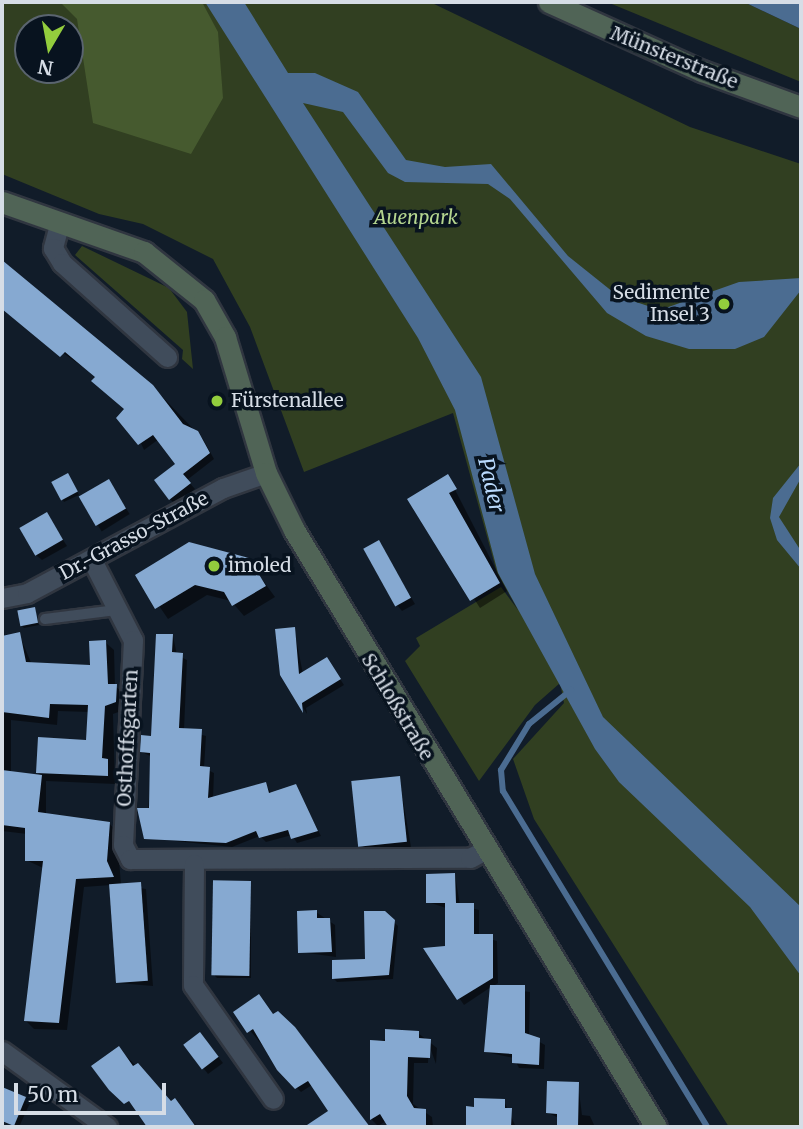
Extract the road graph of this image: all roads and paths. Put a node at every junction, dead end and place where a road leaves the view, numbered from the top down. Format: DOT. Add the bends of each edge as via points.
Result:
graph roads {
  1 [pos="549,2"];
  2 [pos="801,107"];
  3 [pos="2,202"];
  4 [pos="59,225"];
  5 [pos="167,357"];
  6 [pos="267,473"];
  7 [pos="92,560"];
  8 [pos="2,598"];
  9 [pos="118,604"];
  10 [pos="45,619"];
  11 [pos="483,851"];
  12 [pos="194,864"];
  13 [pos="2,1051"];
  14 [pos="273,1099"];
  15 [pos="107,1127"];
  16 [pos="656,1127"];
  1 -- 2 [label="street, Münsterstraße" via="702,71"];
  3 -- 4 [label="street"];
  4 -- 5 [label="street" via="53,248 62,264"];
  4 -- 6 [label="street, Schloßstraße" via="130,245 174,272 204,300 225,337"];
  6 -- 7 [label="street, Dr.-Grasso-Straße" via="230,485"];
  6 -- 11 [label="street, Schloßstraße" via="320,577"];
  7 -- 8 [label="street, Dr.-Grasso-Straße" via="27,593"];
  7 -- 9 [label="street, Osthoffsgarten"];
  9 -- 10 [label="lane" via="108,611"];
  9 -- 12 [label="street, Osthoffsgarten" via="133,640 123,845 130,859"];
  11 -- 12 [label="street, Osthoffsgarten" via="470,858"];
  11 -- 16 [label="street, Schloßstraße"];
  12 -- 14 [label="street" via="193,985"];
  13 -- 15 [label="street"];
}
